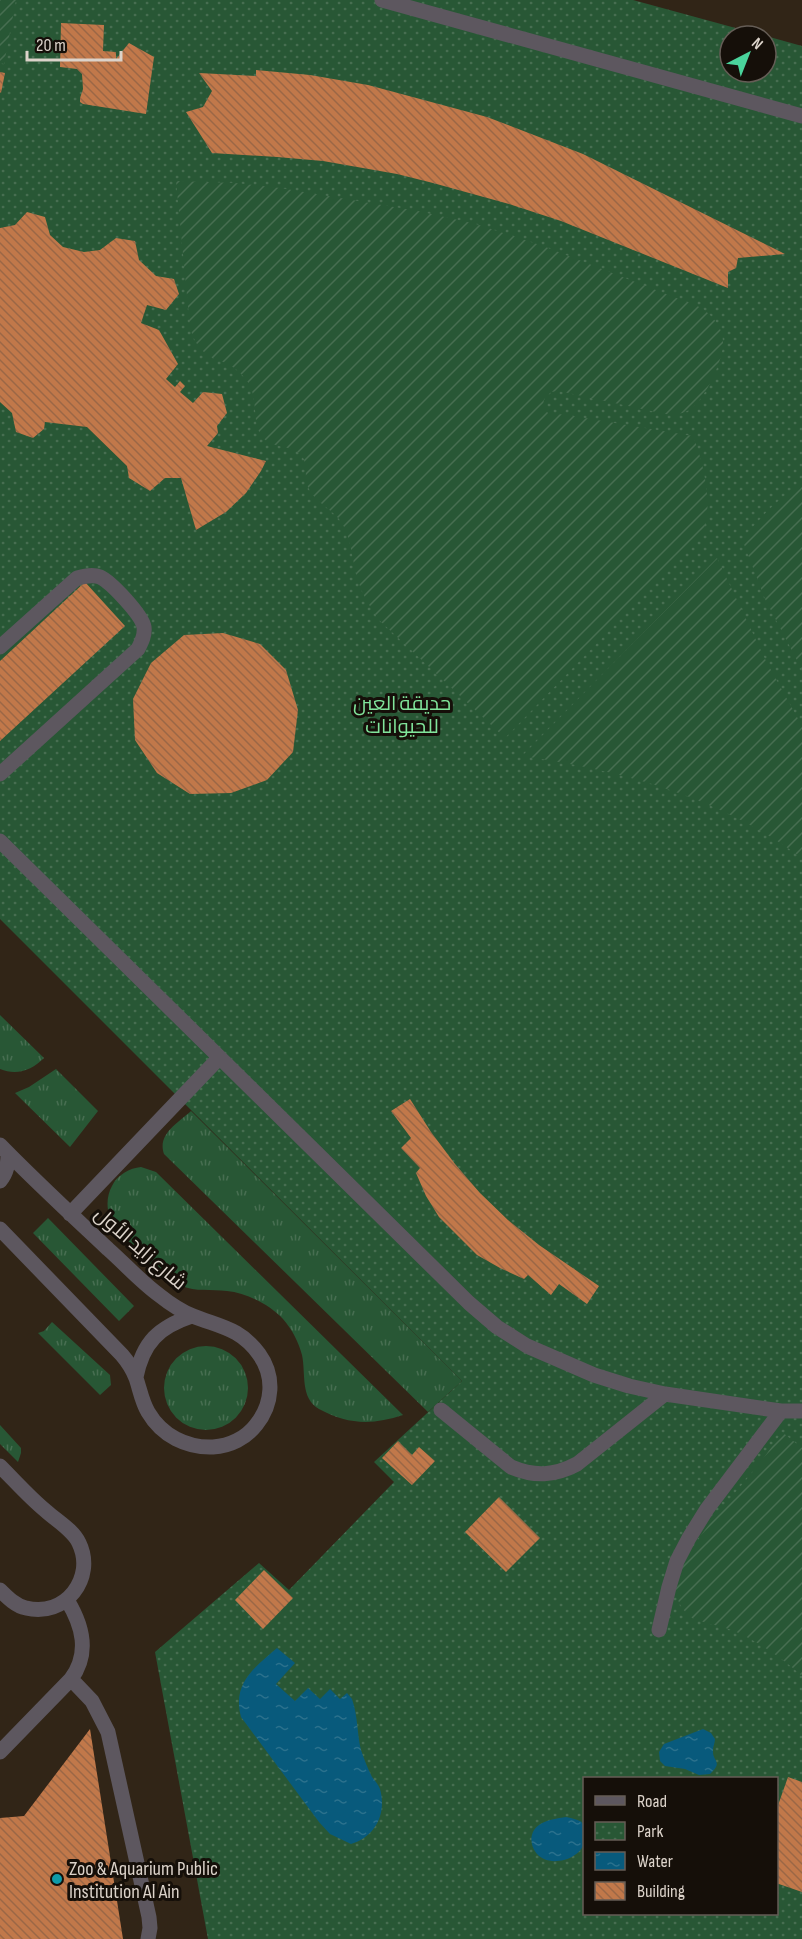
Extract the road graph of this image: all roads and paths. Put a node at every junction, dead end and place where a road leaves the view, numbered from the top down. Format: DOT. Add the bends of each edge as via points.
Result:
graph roads {
  1 [pos="382,0"];
  2 [pos="802,116"];
  3 [pos="0,646"];
  4 [pos="0,774"];
  5 [pos="0,841"];
  6 [pos="219,1058"];
  7 [pos="4,1150"];
  8 [pos="0,1181"];
  9 [pos="70,1214"];
  10 [pos="0,1228"];
  11 [pos="192,1316"];
  12 [pos="136,1377"];
  13 [pos="665,1394"];
  14 [pos="441,1410"];
  15 [pos="781,1411"];
  16 [pos="802,1411"];
  17 [pos="0,1466"];
  18 [pos="0,1590"];
  19 [pos="67,1600"];
  20 [pos="659,1630"];
  21 [pos="71,1679"];
  22 [pos="0,1752"];
  23 [pos="148,1939"];
  1 -- 2 [label="street"];
  3 -- 4 [label="street" via="77,578 89,575 101,577 111,585 138,614 144,629 138,649"];
  5 -- 6 [label="street"];
  6 -- 9 [label="street"];
  6 -- 13 [label="street" via="497,1327 527,1346 594,1375"];
  7 -- 8 [label="street" via="8,1165"];
  7 -- 9 [label="street, شارع زايد الأول"];
  9 -- 11 [label="street, شارع زايد الأول" via="157,1294"];
  10 -- 12 [label="street, شارع زايد الأول" via="122,1355"];
  11 -- 12 [label="street" via="160,1331 148,1344"];
  11 -- 12 [label="street, شارع زايد الأول" via="233,1331 258,1352 268,1368 268,1402 254,1428 244,1437 219,1447 186,1444 171,1437 148,1413"];
  13 -- 14 [label="street" via="577,1464 551,1475 524,1473 511,1467"];
  13 -- 15 [label="street"];
  15 -- 16 [label="street"];
  15 -- 20 [label="street" via="689,1538 674,1569"];
  17 -- 19 [label="street" via="78,1540 83,1553 82,1579"];
  18 -- 19 [label="street" via="26,1608 40,1610"];
  19 -- 21 [label="street" via="81,1628 83,1644 78,1669"];
  21 -- 22 [label="street"];
  21 -- 23 [label="street" via="92,1701 108,1732 149,1917"];
}
